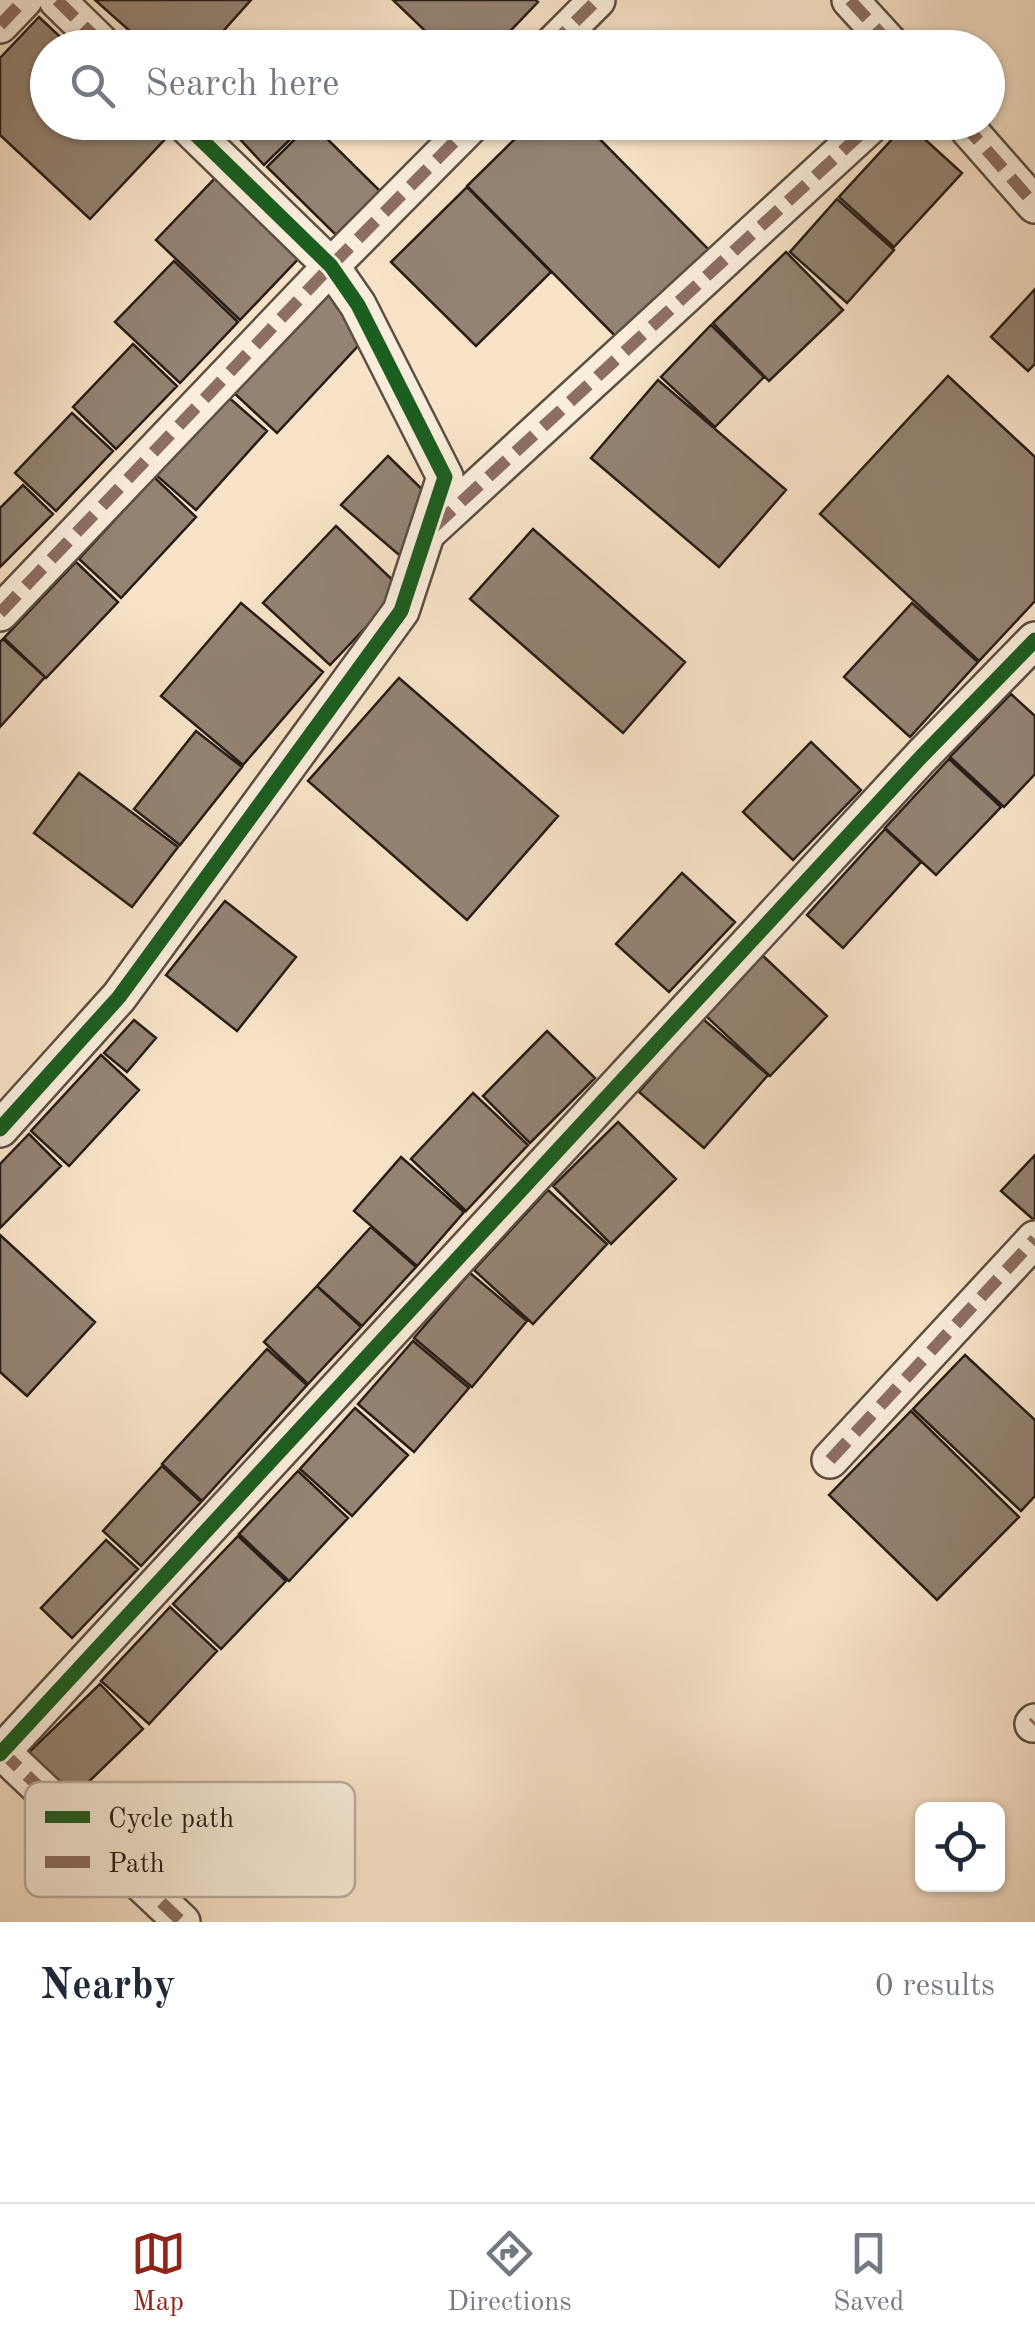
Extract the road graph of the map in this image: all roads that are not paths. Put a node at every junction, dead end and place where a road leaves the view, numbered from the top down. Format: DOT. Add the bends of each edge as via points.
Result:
graph roads {
  1 [pos="24,0"];
  2 [pos="57,0"];
  3 [pos="596,0"];
  4 [pos="850,0"];
  5 [pos="0,25"];
  6 [pos="88,30"];
  7 [pos="567,30"];
  8 [pos="878,30"];
  9 [pos="202,140"];
  10 [pos="456,140"];
  11 [pos="854,140"];
  12 [pos="978,140"];
  13 [pos="1035,204"];
  14 [pos="331,266"];
  15 [pos="427,533"];
  16 [pos="0,613"];
  17 [pos="1035,640"];
  18 [pos="0,1129"];
  19 [pos="1035,1238"];
  20 [pos="830,1460"];
  21 [pos="1,1752"];
  22 [pos="33,1782"];
  23 [pos="155,1897"];
  24 [pos="182,1922"];
  1 -- 5 [label="street"];
  2 -- 6 [label="street"];
  3 -- 7 [label="street"];
  4 -- 8 [label="street"];
  9 -- 14 [label="street"];
  10 -- 14 [label="street"];
  11 -- 15 [label="street"];
  12 -- 13 [label="street"];
  14 -- 15 [label="street" via="358,305 445,477"];
  14 -- 16 [label="street"];
  15 -- 18 [label="street" via="401,611 120,997"];
  17 -- 21 [label="street"];
  19 -- 20 [label="street"];
  21 -- 22 [label="street"];
  23 -- 24 [label="street"];
}
